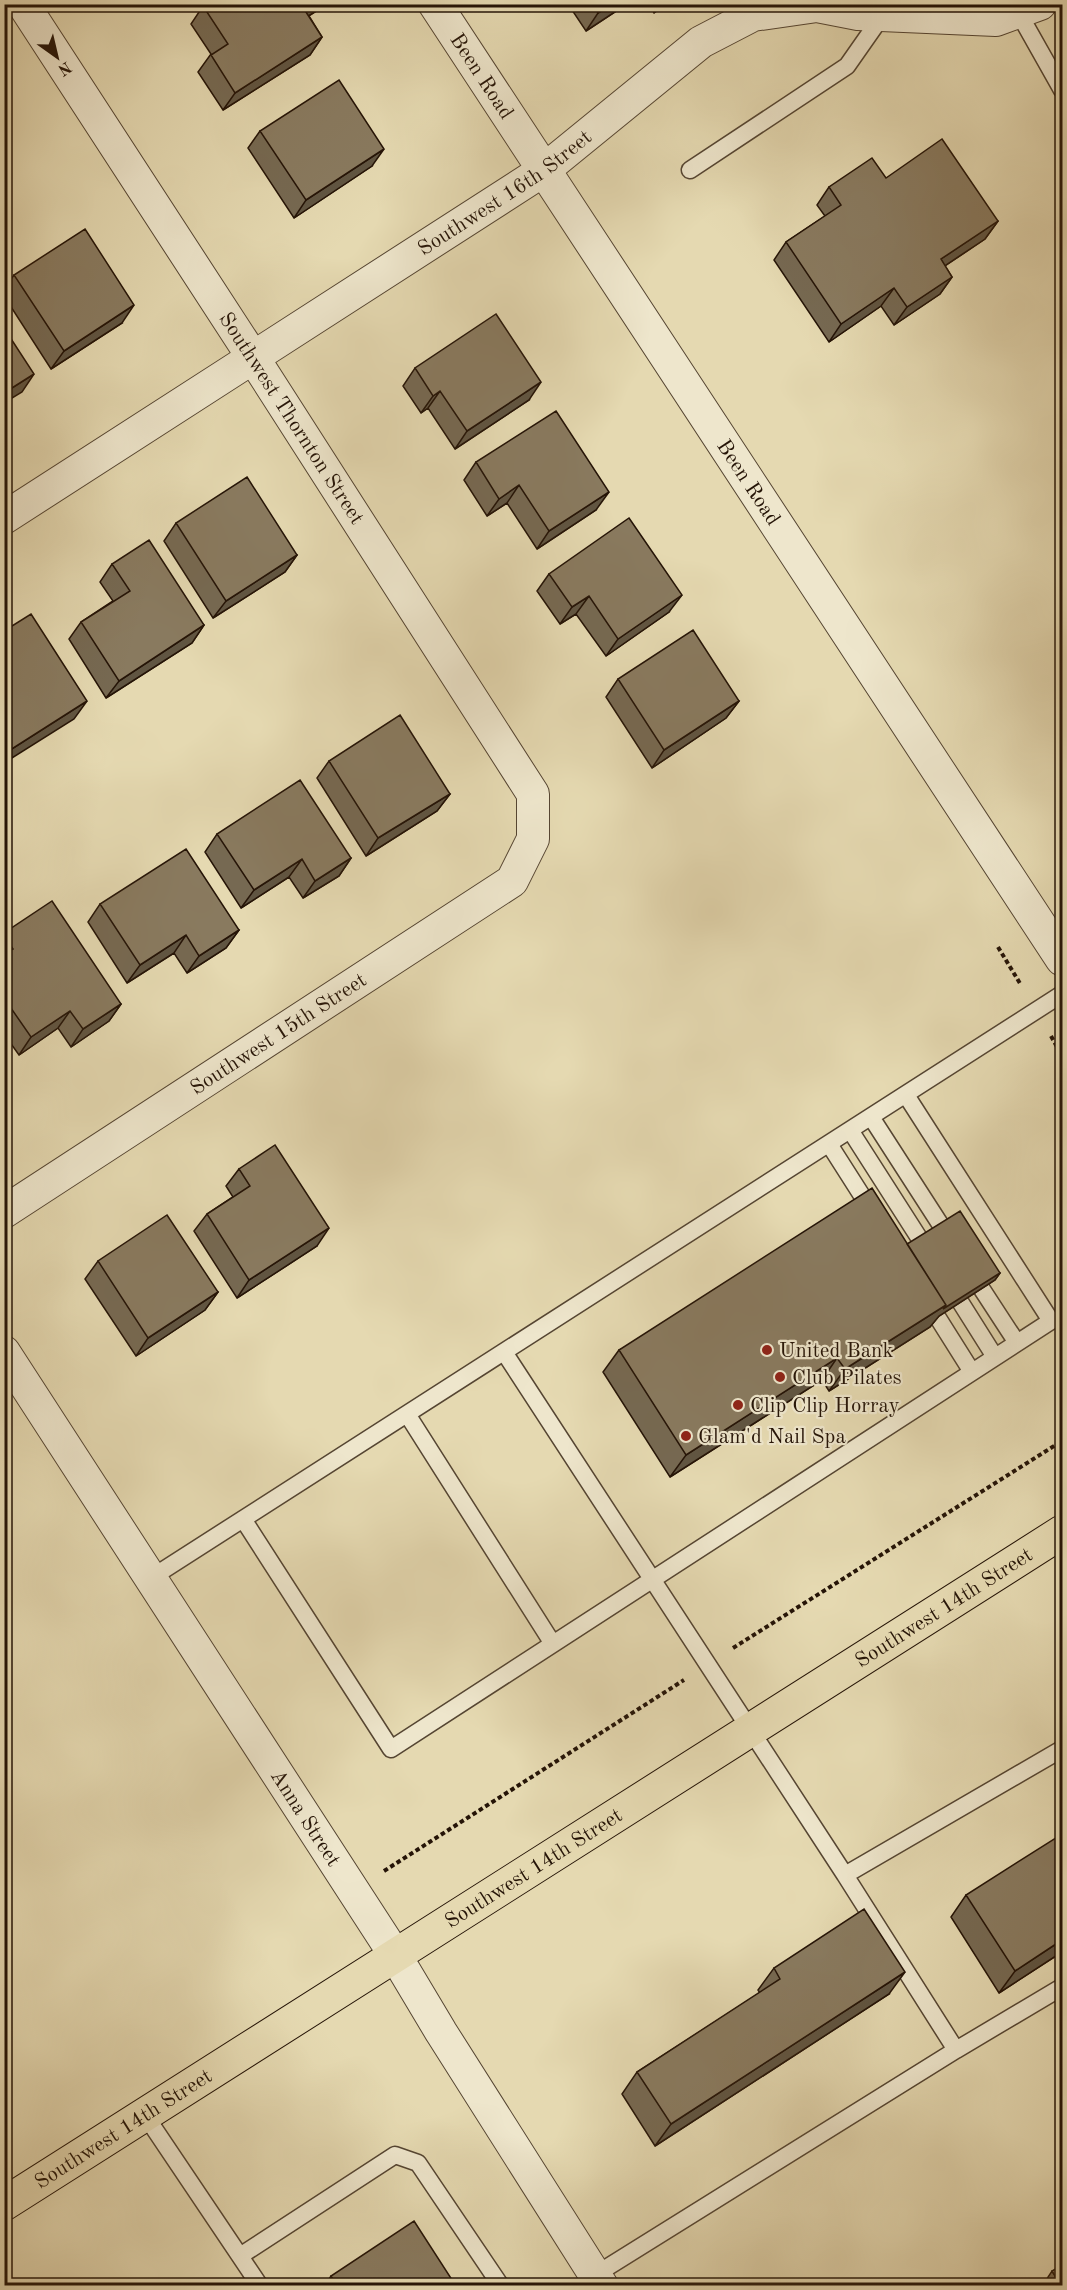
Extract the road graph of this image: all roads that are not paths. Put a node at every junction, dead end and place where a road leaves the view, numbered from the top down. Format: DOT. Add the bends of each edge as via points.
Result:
graph roads {
  1 [pos="23,4"];
  2 [pos="435,4"];
  3 [pos="1013,10"];
  4 [pos="866,12"];
  5 [pos="1062,90"];
  6 [pos="544,170"];
  7 [pos="690,170"];
  8 [pos="254,359"];
  9 [pos="4,518"];
  10 [pos="533,839"];
  11 [pos="1062,959"];
  12 [pos="1062,994"];
  13 [pos="906,1095"];
  14 [pos="871,1117"];
  15 [pos="850,1130"];
  16 [pos="829,1144"];
  17 [pos="4,1212"];
  18 [pos="879,1223"];
  19 [pos="916,1282"];
  20 [pos="1017,1343"];
  21 [pos="4,1352"];
  22 [pos="504,1352"];
  23 [pos="995,1357"];
  24 [pos="972,1371"];
  25 [pos="407,1414"];
  26 [pos="243,1519"];
  27 [pos="1062,1532"];
  28 [pos="151,1578"];
  29 [pos="652,1579"];
  30 [pos="553,1644"];
  31 [pos="749,1729"];
  32 [pos="1062,1749"];
  33 [pos="845,1875"];
  34 [pos="395,1955"];
  35 [pos="1062,1987"];
  36 [pos="956,2050"];
  37 [pos="145,2115"];
  38 [pos="4,2204"];
  39 [pos="240,2256"];
  40 [pos="599,2280"];
  41 [pos="260,2286"];
  42 [pos="501,2286"];
  1 -- 8 [label="street, Southwest Thornton Street"];
  2 -- 6 [label="street, Been Road"];
  3 -- 4 [label="street, Southwest 16th Street"];
  3 -- 5 [label="lane"];
  4 -- 6 [label="street, Southwest 16th Street" via="817,6 753,15 701,42"];
  4 -- 7 [label="lane" via="847,66"];
  6 -- 8 [label="street, Southwest 16th Street"];
  6 -- 11 [label="street, Been Road"];
  8 -- 9 [label="street, Southwest 16th Street"];
  8 -- 10 [label="street, Southwest Thornton Street" via="533,794"];
  10 -- 17 [label="street, Southwest 15th Street" via="512,881"];
  12 -- 13 [label="lane"];
  13 -- 14 [label="lane"];
  13 -- 20 [label="lane" via="1051,1321"];
  14 -- 15 [label="lane"];
  14 -- 20 [label="lane"];
  15 -- 16 [label="lane"];
  15 -- 23 [label="lane"];
  16 -- 18 [label="lane"];
  16 -- 22 [label="lane"];
  19 -- 24 [label="lane"];
  20 -- 23 [label="lane"];
  21 -- 28 [label="street, Anna Street"];
  22 -- 25 [label="lane"];
  22 -- 29 [label="lane"];
  23 -- 24 [label="lane"];
  24 -- 29 [label="lane"];
  25 -- 26 [label="lane"];
  25 -- 30 [label="lane"];
  26 -- 28 [label="lane"];
  26 -- 30 [label="lane" via="392,1749"];
  27 -- 31 [label="main road, Southwest 14th Street"];
  28 -- 34 [label="street, Anna Street"];
  29 -- 30 [label="lane"];
  29 -- 31 [label="lane"];
  31 -- 33 [label="lane"];
  31 -- 34 [label="main road, Southwest 14th Street"];
  32 -- 33 [label="lane"];
  33 -- 36 [label="lane"];
  34 -- 37 [label="main road, Southwest 14th Street"];
  34 -- 40 [label="street, Anna Street"];
  35 -- 36 [label="lane"];
  36 -- 40 [label="lane"];
  37 -- 38 [label="main road, Southwest 14th Street"];
  37 -- 39 [label="lane"];
  39 -- 41 [label="lane"];
  39 -- 42 [label="lane" via="395,2155 418,2163"];
}
